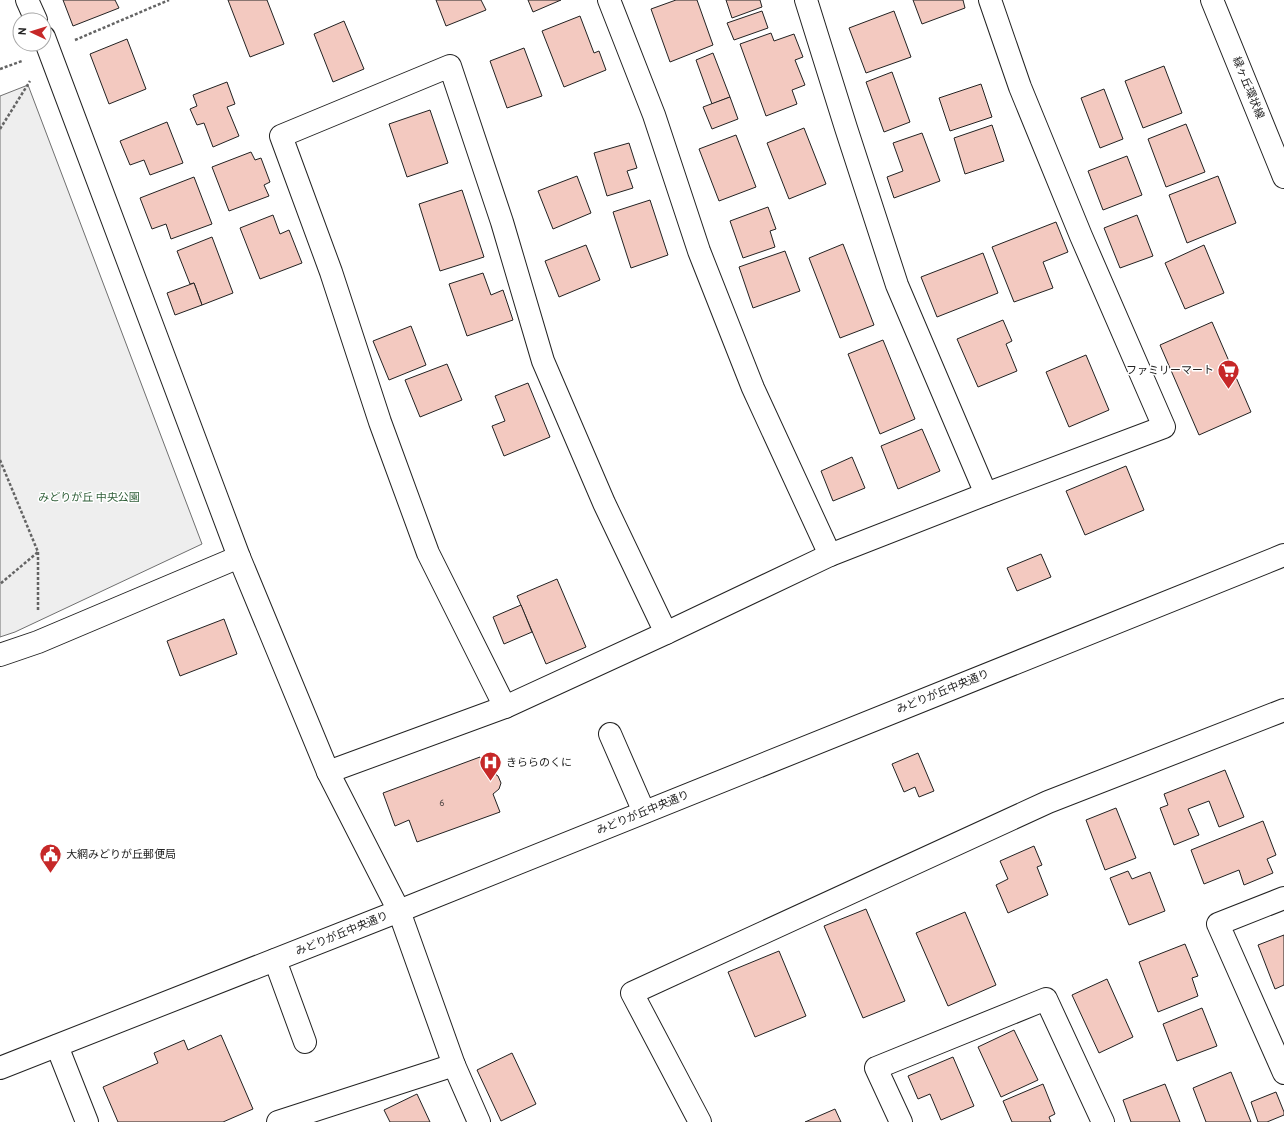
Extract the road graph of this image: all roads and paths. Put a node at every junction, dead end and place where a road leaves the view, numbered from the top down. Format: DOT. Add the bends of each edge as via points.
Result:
graph roads {
  1 [pos="27,0"];
  2 [pos="169,0"];
  3 [pos="609,0"];
  4 [pos="806,0"];
  5 [pos="990,0"];
  6 [pos="1212,0"];
  7 [pos="32,12"];
  8 [pos="52,42"];
  9 [pos="43,52"];
  10 [pos="50,52"];
  11 [pos="0,129"];
  12 [pos="1284,177"];
  13 [pos="0,460"];
  14 [pos="986,494"];
  15 [pos="38,552"];
  16 [pos="830,555"];
  17 [pos="1284,555"];
  18 [pos="239,557"];
  19 [pos="0,584"];
  20 [pos="666,633"];
  21 [pos="38,642"];
  22 [pos="0,655"];
  23 [pos="505,707"];
  24 [pos="1284,710"];
  25 [pos="610,734"];
  26 [pos="328,772"];
  27 [pos="644,812"];
  28 [pos="1284,898"];
  29 [pos="399,911"];
  30 [pos="275,960"];
  31 [pos="305,1042"];
  32 [pos="57,1046"];
  33 [pos="454,1065"];
  34 [pos="0,1068"];
  35 [pos="1284,1073"];
  36 [pos="87,1122"];
  37 [pos="278,1122"];
  38 [pos="479,1122"];
  39 [pos="700,1122"];
  40 [pos="901,1122"];
  41 [pos="1103,1122"];
  1 -- 7 [label="street"];
  2 -- 8 [label="path"];
  3 -- 16 [label="street" via="654,115 699,251 752,388"];
  4 -- 14 [label="street" via="897,285"];
  5 -- 14 [label="street" via="1029,108 1081,236 1164,426"];
  6 -- 12 [label="street, 緑ヶ丘環状線"];
  9 -- 11 [label="path"];
  10 -- 18 [label="street"];
  13 -- 15 [label="path"];
  14 -- 16 [label="street"];
  15 -- 19 [label="path"];
  15 -- 21 [label="path"];
  16 -- 20 [label="street"];
  17 -- 27 [label="street, みどりが丘中央通り"];
  18 -- 21 [label="street"];
  18 -- 26 [label="street"];
  20 -- 23 [label="street"];
  20 -- 23 [label="street" via="604,503 543,361 502,222 450,66 281,136 331,272 380,422 428,554"];
  21 -- 22 [label="street"];
  23 -- 26 [label="street"];
  24 -- 39 [label="street" via="1048,802 632,993"];
  25 -- 27 [label="street"];
  26 -- 29 [label="street"];
  27 -- 29 [label="street, みどりが丘中央通り"];
  28 -- 35 [label="street" via="1218,924"];
  29 -- 30 [label="street, みどりが丘中央通り"];
  29 -- 33 [label="street"];
  30 -- 31 [label="street"];
  30 -- 32 [label="street, みどりが丘中央通り"];
  32 -- 34 [label="street, みどりが丘中央通り"];
  32 -- 36 [label="street"];
  33 -- 37 [label="street"];
  33 -- 38 [label="street"];
  40 -- 41 [label="street" via="876,1068 1046,999"];
}
